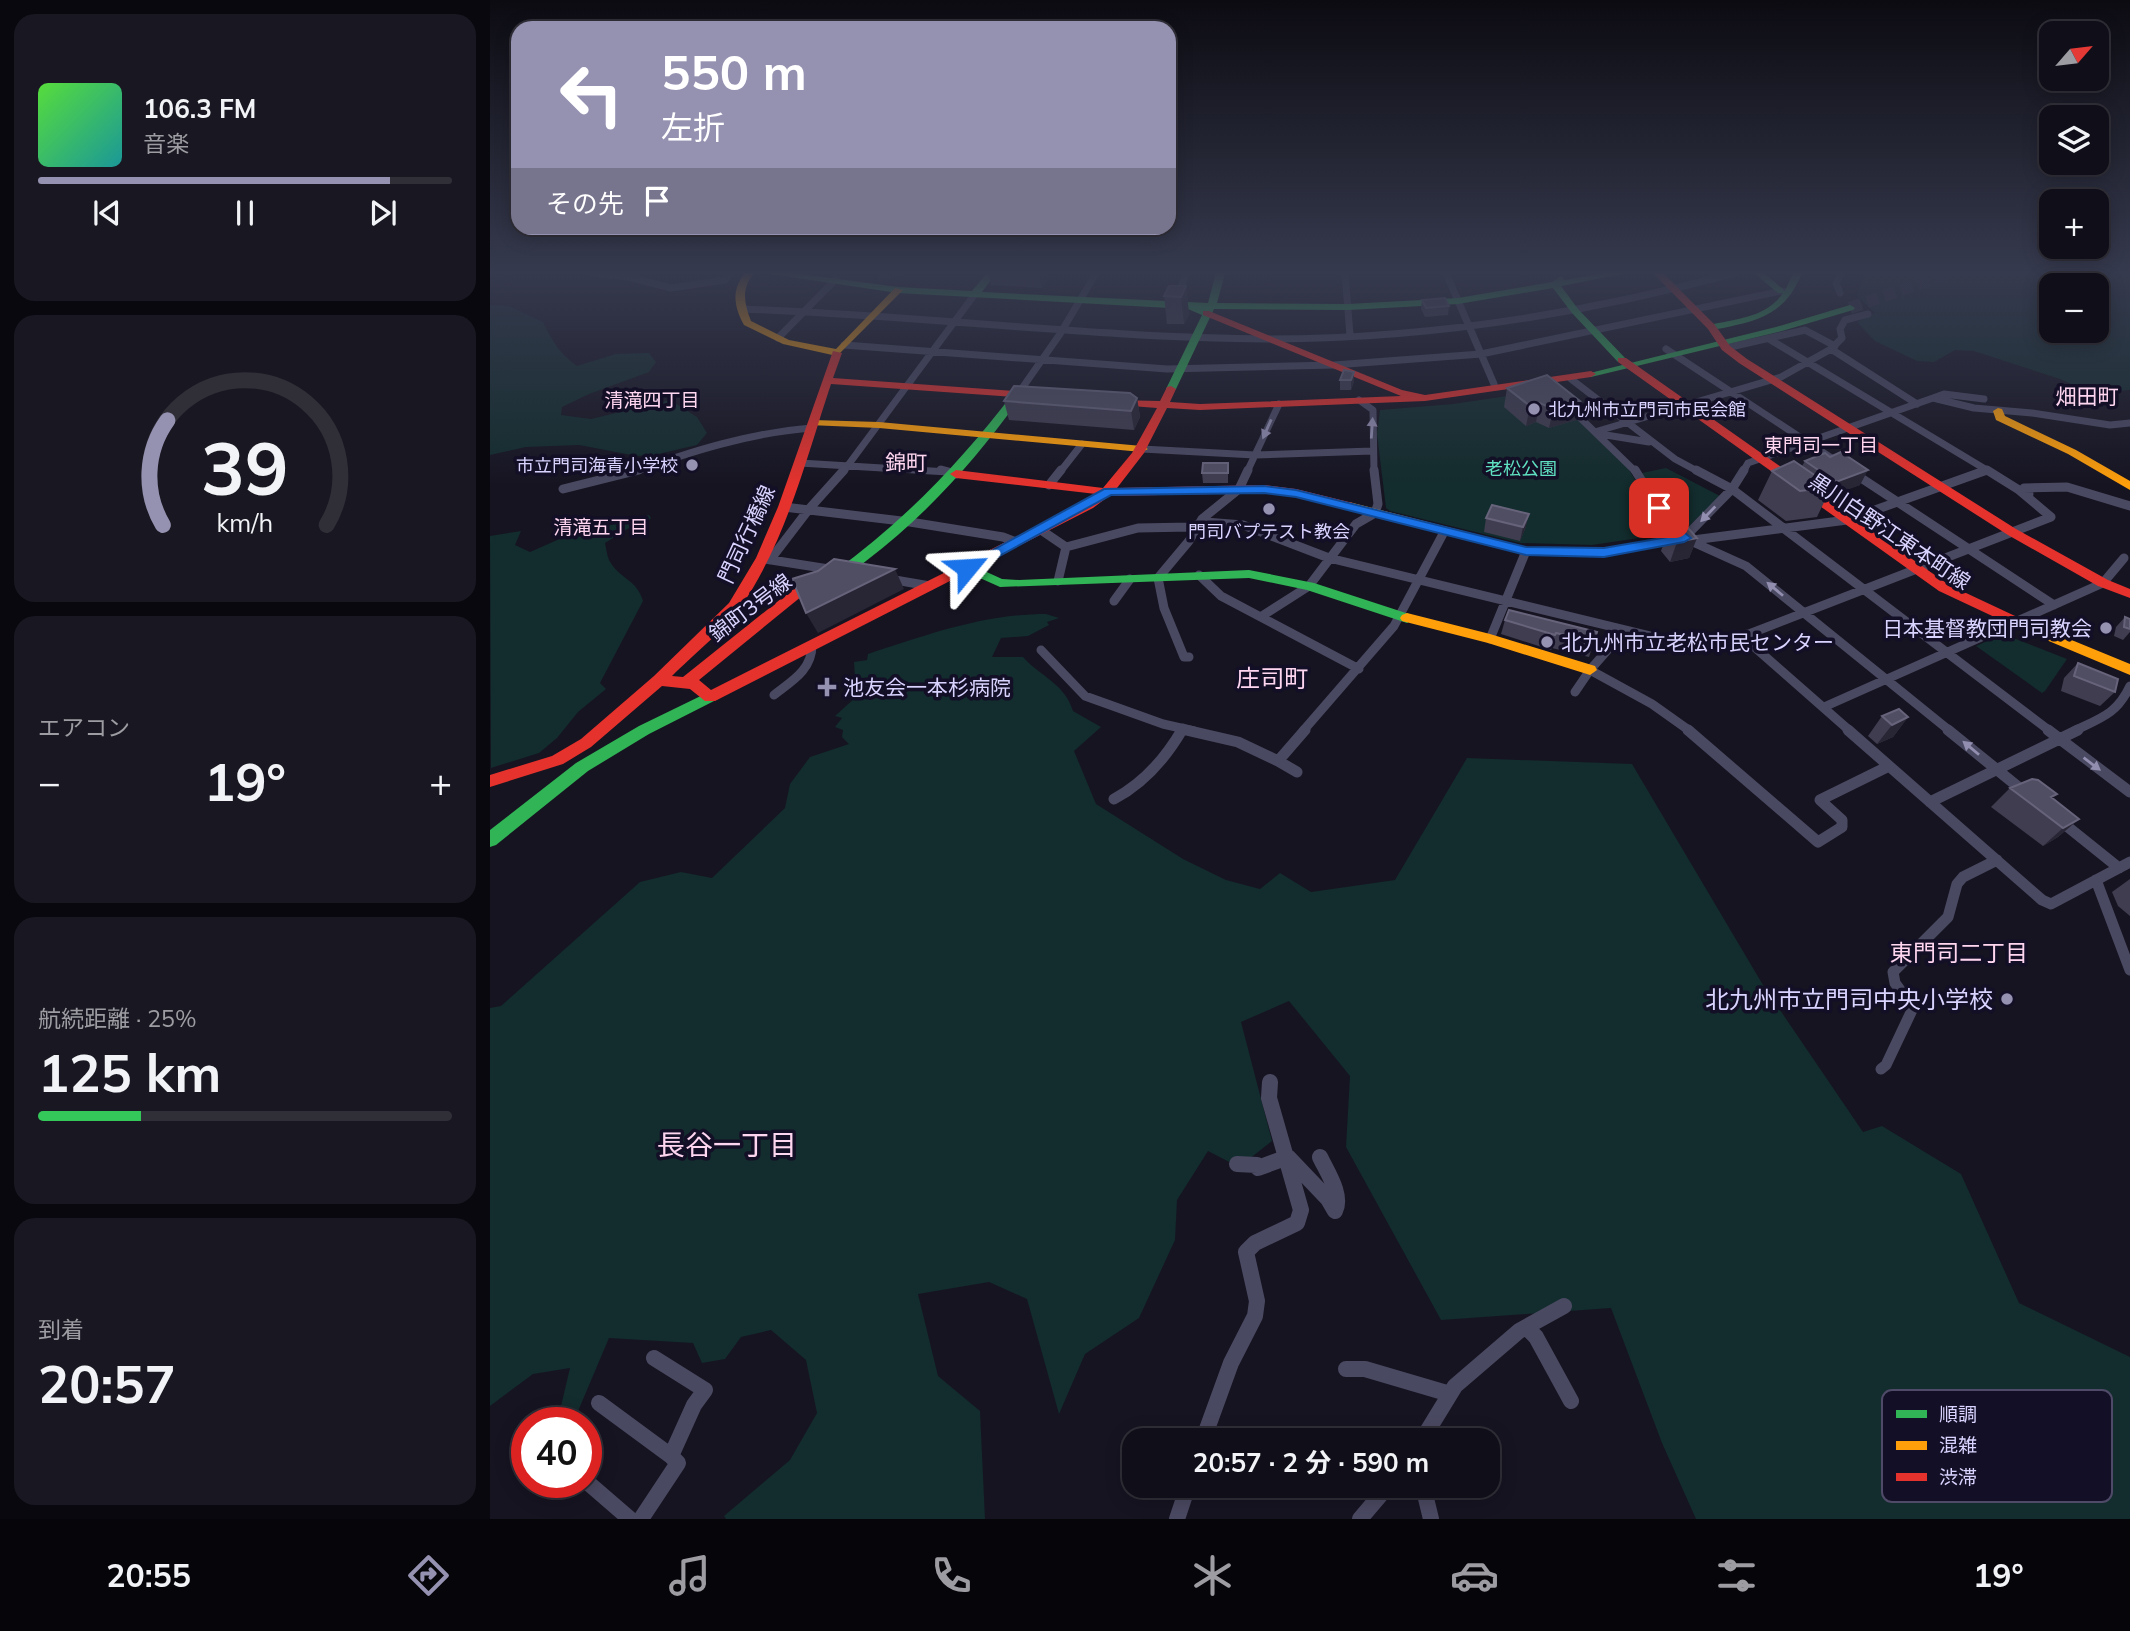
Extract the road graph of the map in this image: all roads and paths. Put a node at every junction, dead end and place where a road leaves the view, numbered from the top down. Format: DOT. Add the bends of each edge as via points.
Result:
graph roads {
  1 [pos="811,344"];
  2 [pos="845,344"];
  3 [pos="938,344"];
  4 [pos="1053,344"];
  5 [pos="1186,344"];
  6 [pos="1284,344"];
  7 [pos="1477,344"];
  8 [pos="1526,344"];
  9 [pos="1606,344"];
  10 [pos="1697,344"];
  11 [pos="1727,344"];
  12 [pos="1777,344"];
  13 [pos="1827,344"];
  14 [pos="1837,344"];
  15 [pos="1833,348"];
  16 [pos="840,349"];
  17 [pos="933,351"];
  18 [pos="1670,351"];
  19 [pos="1481,354"];
  20 [pos="1043,358"];
  21 [pos="1625,363"];
  22 [pos="1809,363"];
  23 [pos="1334,365"];
  24 [pos="1179,369"];
  25 [pos="1571,379"];
  26 [pos="1773,380"];
  27 [pos="826,382"];
  28 [pos="1541,382"];
  29 [pos="1494,384"];
  30 [pos="907,386"];
  31 [pos="1733,392"];
  32 [pos="1382,393"];
  33 [pos="1018,394"];
  34 [pos="1424,395"];
  35 [pos="1042,396"];
  36 [pos="1557,397"];
  37 [pos="1933,398"];
  38 [pos="1984,399"];
  39 [pos="1359,400"];
  40 [pos="1106,401"];
  41 [pos="1279,404"];
  42 [pos="1917,404"];
  43 [pos="1161,406"];
  44 [pos="1683,406"];
  45 [pos="1998,411"];
  46 [pos="1893,414"];
  47 [pos="1626,423"];
  48 [pos="2130,423"];
  49 [pos="812,425"];
  50 [pos="879,425"];
  51 [pos="1849,429"];
  52 [pos="1599,432"];
  53 [pos="991,434"];
  54 [pos="1653,443"];
  55 [pos="1809,443"];
  56 [pos="1082,444"];
  57 [pos="1142,449"];
  58 [pos="1372,451"];
  59 [pos="1255,455"];
  60 [pos="1756,459"];
  61 [pos="800,463"];
  62 [pos="849,465"];
  63 [pos="1987,470"];
  64 [pos="956,474"];
  65 [pos="1049,485"];
  66 [pos="2130,486"];
  67 [pos="1940,487"];
  68 [pos="563,489"];
  69 [pos="1239,489"];
  70 [pos="1732,489"];
  71 [pos="1109,492"];
  72 [pos="1899,503"];
  73 [pos="2036,505"];
  74 [pos="2130,506"];
  75 [pos="784,507"];
  76 [pos="809,509"];
  77 [pos="1375,513"];
  78 [pos="1842,521"];
  79 [pos="911,522"];
  80 [pos="1196,524"];
  81 [pos="1785,529"];
  82 [pos="1041,530"];
  83 [pos="1444,532"];
  84 [pos="2012,532"];
  85 [pos="1688,539"];
  86 [pos="1016,542"];
  87 [pos="1066,547"];
  88 [pos="1968,550"];
  89 [pos="1526,551"];
  90 [pos="1329,558"];
  91 [pos="2124,558"];
  92 [pos="766,559"];
  93 [pos="967,568"];
  94 [pos="1913,572"];
  95 [pos="849,573"];
  96 [pos="1199,575"];
  97 [pos="880,578"];
  98 [pos="1158,578"];
  99 [pos="1420,578"];
  100 [pos="1130,579"];
  101 [pos="1058,581"];
  102 [pos="2103,583"];
  103 [pos="930,586"];
  104 [pos="1309,586"];
  105 [pos="1865,590"];
  106 [pos="2130,594"];
  107 [pos="1505,600"];
  108 [pos="1114,601"];
  109 [pos="2054,605"];
  110 [pos="1804,614"];
  111 [pos="1262,616"];
  112 [pos="1400,616"];
  113 [pos="2012,624"];
  114 [pos="1625,631"];
  115 [pos="1743,637"];
  116 [pos="1490,639"];
  117 [pos="812,645"];
  118 [pos="1041,650"];
  119 [pos="1948,653"];
  120 [pos="1189,657"];
  121 [pos="1359,669"];
  122 [pos="1590,670"];
  123 [pos="2130,670"];
  124 [pos="2130,678"];
  125 [pos="1888,679"];
  126 [pos="659,680"];
  127 [pos="686,682"];
  128 [pos="2130,686"];
  129 [pos="1575,692"];
  130 [pos="774,695"];
  131 [pos="710,697"];
  132 [pos="1824,707"];
  133 [pos="680,712"];
  134 [pos="1183,728"];
  135 [pos="2058,738"];
  136 [pos="1278,761"];
  137 [pos="1889,765"];
  138 [pos="1996,768"];
  139 [pos="1297,772"];
  140 [pos="490,781"];
  141 [pos="2130,792"];
  142 [pos="1114,799"];
  143 [pos="1930,802"];
  144 [pos="2038,803"];
  145 [pos="2048,811"];
  146 [pos="490,840"];
  147 [pos="1997,860"];
  148 [pos="2130,862"];
  149 [pos="2119,868"];
  150 [pos="2096,880"];
  151 [pos="2130,970"];
  152 [pos="1881,1069"];
  153 [pos="1270,1082"];
  154 [pos="1288,1157"];
  155 [pos="1320,1157"];
  156 [pos="1237,1164"];
  157 [pos="1564,1306"];
  158 [pos="1527,1328"];
  159 [pos="654,1358"];
  160 [pos="1346,1369"];
  161 [pos="1450,1394"];
  162 [pos="1572,1401"];
  163 [pos="598,1403"];
  164 [pos="1207,1428"];
  165 [pos="1429,1428"];
  166 [pos="671,1456"];
  167 [pos="602,1495"];
  168 [pos="1184,1498"];
  169 [pos="1378,1498"];
  170 [pos="1426,1498"];
  171 [pos="630,1519"];
  172 [pos="641,1519"];
  173 [pos="1177,1519"];
  174 [pos="1360,1519"];
  175 [pos="1431,1519"];
  1 -- 16 [label="main road"];
  2 -- 16 [label="main road, 門司行橋線"];
  3 -- 17 [label="street"];
  4 -- 20 [label="street"];
  5 -- 24 [label="main road"];
  6 -- 23 [label="main road"];
  7 -- 19 [label="street"];
  8 -- 19 [label="street"];
  9 -- 21 [label="main road, 黒川白野江東本町線"];
  10 -- 18 [label="main road"];
  11 -- 26 [label="main road"];
  12 -- 22 [label="street"];
  13 -- 15 [label="street"];
  14 -- 15 [label="street"];
  15 -- 22 [label="street"];
  15 -- 42 [label="street"];
  16 -- 17 [label="street"];
  16 -- 27 [label="main road, 門司行橋線"];
  17 -- 20 [label="street"];
  17 -- 30 [label="street"];
  18 -- 21 [label="main road"];
  18 -- 31 [label="street"];
  19 -- 23 [label="street"];
  19 -- 29 [label="street"];
  20 -- 24 [label="street"];
  20 -- 33 [label="street"];
  21 -- 25 [label="main road"];
  21 -- 28 [label="main road"];
  21 -- 44 [label="main road, 黒川白野江東本町線"];
  22 -- 26 [label="street"];
  22 -- 46 [label="street"];
  23 -- 24 [label="street"];
  23 -- 32 [label="main road"];
  24 -- 43 [label="main road"];
  25 -- 28 [label="main road"];
  25 -- 47 [label="street"];
  26 -- 31 [label="street"];
  26 -- 51 [label="main road"];
  27 -- 30 [label="main road"];
  27 -- 49 [label="main road, 門司行橋線"];
  28 -- 29 [label="main road"];
  28 -- 34 [label="main road"];
  29 -- 34 [label="main road"];
  30 -- 33 [label="main road"];
  30 -- 50 [label="street"];
  31 -- 44 [label="street"];
  31 -- 55 [label="street"];
  32 -- 34 [label="main road"];
  32 -- 34 [label="main road"];
  32 -- 39 [label="main road"];
  33 -- 35 [label="main road"];
  33 -- 53 [label="main road, 錦町3号線"];
  36 -- 52 [label="street"];
  37 -- 38 [label="street" via="1944,394"];
  37 -- 42 [label="street"];
  37 -- 45 [label="street"];
  39 -- 41 [label="main road"];
  58 -- 39 [label="street, one-way" via="1373,411"];
  40 -- 43 [label="main road"];
  41 -- 43 [label="main road"];
  41 -- 59 [label="street, one-way"];
  42 -- 46 [label="street"];
  43 -- 57 [label="main road"];
  44 -- 47 [label="street"];
  44 -- 60 [label="main road, 黒川白野江東本町線" via="1685,412"];
  45 -- 48 [label="street" via="2110,425"];
  45 -- 66 [label="main road" via="2000,418"];
  46 -- 51 [label="street"];
  46 -- 63 [label="street"];
  47 -- 52 [label="street"];
  47 -- 54 [label="street"];
  49 -- 50 [label="main road"];
  49 -- 61 [label="main road, 門司行橋線"];
  49 -- 68 [label="street" via="765,432 622,476"];
  50 -- 53 [label="main road"];
  50 -- 62 [label="street"];
  51 -- 55 [label="street"];
  51 -- 67 [label="main road"];
  52 -- 54 [label="street"];
  52 -- 85 [label="street" via="1632,465 1672,528"];
  53 -- 56 [label="main road"];
  53 -- 64 [label="main road, 錦町3号線"];
  54 -- 70 [label="street"];
  55 -- 60 [label="street"];
  55 -- 72 [label="street"];
  56 -- 57 [label="main road"];
  56 -- 65 [label="street"];
  57 -- 59 [label="street"];
  57 -- 71 [label="main road"];
  58 -- 59 [label="street"];
  58 -- 77 [label="street"];
  59 -- 69 [label="street"];
  60 -- 70 [label="street" via="1747,463"];
  60 -- 78 [label="main road, 黒川白野江東本町線"];
  61 -- 62 [label="street"];
  61 -- 75 [label="main road, 門司行橋線"];
  62 -- 64 [label="street"];
  62 -- 76 [label="street"];
  63 -- 67 [label="street"];
  63 -- 73 [label="street"];
  64 -- 65 [label="main road"];
  64 -- 79 [label="main road, 錦町3号線"];
  65 -- 71 [label="main road"];
  67 -- 72 [label="street"];
  67 -- 84 [label="main road"];
  69 -- 71 [label="main road"];
  69 -- 77 [label="main road" via="1296,493"];
  69 -- 80 [label="street"];
  70 -- 81 [label="street"];
  70 -- 85 [label="street, one-way"];
  71 -- 82 [label="main road"];
  72 -- 78 [label="street"];
  72 -- 88 [label="street"];
  73 -- 74 [label="street" via="2024,488 2067,488"];
  73 -- 84 [label="street" via="2052,517"];
  75 -- 76 [label="street"];
  75 -- 92 [label="main road, 門司行橋線"];
  76 -- 79 [label="street"];
  76 -- 92 [label="street"];
  77 -- 83 [label="main road"];
  77 -- 90 [label="street" via="1356,524"];
  78 -- 81 [label="street"];
  78 -- 94 [label="main road, 黒川白野江東本町線"];
  79 -- 86 [label="street"];
  79 -- 95 [label="main road, 錦町3号線"];
  80 -- 87 [label="street" via="1138,528"];
  80 -- 90 [label="street" via="1243,525"];
  80 -- 98 [label="street" via="1189,541"];
  81 -- 85 [label="street"];
  81 -- 105 [label="street"];
  82 -- 86 [label="main road"];
  82 -- 87 [label="street"];
  83 -- 89 [label="main road"];
  83 -- 99 [label="street"];
  84 -- 88 [label="street"];
  84 -- 102 [label="main road"];
  85 -- 89 [label="main road" via="1604,552"];
  110 -- 85 [label="street, one-way" via="1746,566"];
  86 -- 93 [label="main road"];
  87 -- 101 [label="street"];
  88 -- 94 [label="street"];
  88 -- 109 [label="street"];
  89 -- 107 [label="street"];
  90 -- 99 [label="street"];
  90 -- 104 [label="street"];
  91 -- 102 [label="street"];
  92 -- 95 [label="street"];
  92 -- 126 [label="main road, 門司行橋線" via="734,606"];
  93 -- 101 [label="main road" via="1000,583"];
  93 -- 103 [label="main road"];
  94 -- 105 [label="street"];
  94 -- 113 [label="main road, 黒川白野江東本町線" via="1953,602"];
  95 -- 127 [label="main road, 錦町3号線" via="797,593"];
  96 -- 98 [label="main road"];
  96 -- 104 [label="main road" via="1249,574"];
  96 -- 111 [label="street" via="1221,596"];
  97 -- 103 [label="street"];
  98 -- 100 [label="main road"];
  98 -- 120 [label="street" via="1174,634 1184,657"];
  99 -- 107 [label="street"];
  99 -- 112 [label="street"];
  100 -- 101 [label="main road"];
  100 -- 108 [label="street"];
  102 -- 106 [label="main road"];
  102 -- 109 [label="street"];
  103 -- 117 [label="main road"];
  104 -- 111 [label="street"];
  104 -- 112 [label="main road"];
  105 -- 110 [label="street"];
  105 -- 119 [label="street"];
  107 -- 114 [label="street"];
  107 -- 116 [label="street"];
  109 -- 113 [label="street"];
  110 -- 115 [label="street"];
  110 -- 125 [label="street"];
  111 -- 121 [label="street"];
  112 -- 116 [label="main road"];
  112 -- 121 [label="street"];
  113 -- 119 [label="street"];
  113 -- 123 [label="main road, 黒川白野江東本町線"];
  113 -- 124 [label="main road, 黒川白野江東本町線"];
  114 -- 115 [label="street" via="1663,639"];
  114 -- 122 [label="street"];
  115 -- 132 [label="street"];
  116 -- 122 [label="main road"];
  117 -- 130 [label="street" via="813,658 802,673"];
  117 -- 131 [label="main road"];
  118 -- 134 [label="street" via="1085,696"];
  119 -- 125 [label="street"];
  119 -- 135 [label="street"];
  121 -- 136 [label="street"];
  122 -- 129 [label="street"];
  122 -- 137 [label="street" via="1614,680 1720,753 1818,842 1842,827 1842,820 1820,800"];
  125 -- 132 [label="street"];
  138 -- 125 [label="street, one-way"];
  126 -- 127 [label="main road"];
  126 -- 140 [label="main road, 門司行橋線" via="586,743 557,760"];
  127 -- 131 [label="main road" via="695,682"];
  127 -- 133 [label="main road"];
  128 -- 135 [label="street" via="2112,713"];
  131 -- 133 [label="main road"];
  132 -- 137 [label="street"];
  133 -- 146 [label="main road" via="582,767"];
  134 -- 136 [label="street" via="1238,742"];
  134 -- 142 [label="street" via="1169,754 1144,781"];
  135 -- 138 [label="street"];
  135 -- 141 [label="street, one-way"];
  136 -- 139 [label="street"];
  137 -- 143 [label="street"];
  138 -- 143 [label="street"];
  138 -- 144 [label="street"];
  143 -- 147 [label="street"];
  145 -- 149 [label="street"];
  147 -- 150 [label="street" via="2052,904"];
  147 -- 152 [label="street" via="1963,877 1948,917 1893,972 1895,983 1913,1008"];
  148 -- 149 [label="street"];
  149 -- 150 [label="street"];
  150 -- 151 [label="street"];
  153 -- 154 [label="street" via="1269,1098"];
  154 -- 155 [label="street" via="1335,1211 1337,1196"];
  154 -- 156 [label="street" via="1258,1168"];
  154 -- 164 [label="street" via="1300,1200 1297,1223 1246,1252 1257,1301 1255,1315"];
  157 -- 158 [label="street"];
  158 -- 161 [label="street" via="1499,1347"];
  158 -- 162 [label="street"];
  159 -- 166 [label="street" via="705,1390"];
  160 -- 161 [label="street" via="1365,1369"];
  161 -- 165 [label="street"];
  163 -- 166 [label="street"];
  166 -- 172 [label="street" via="678,1463"];
  167 -- 171 [label="street"];
  168 -- 173 [label="street"];
  169 -- 174 [label="street"];
  170 -- 175 [label="street"];
}
